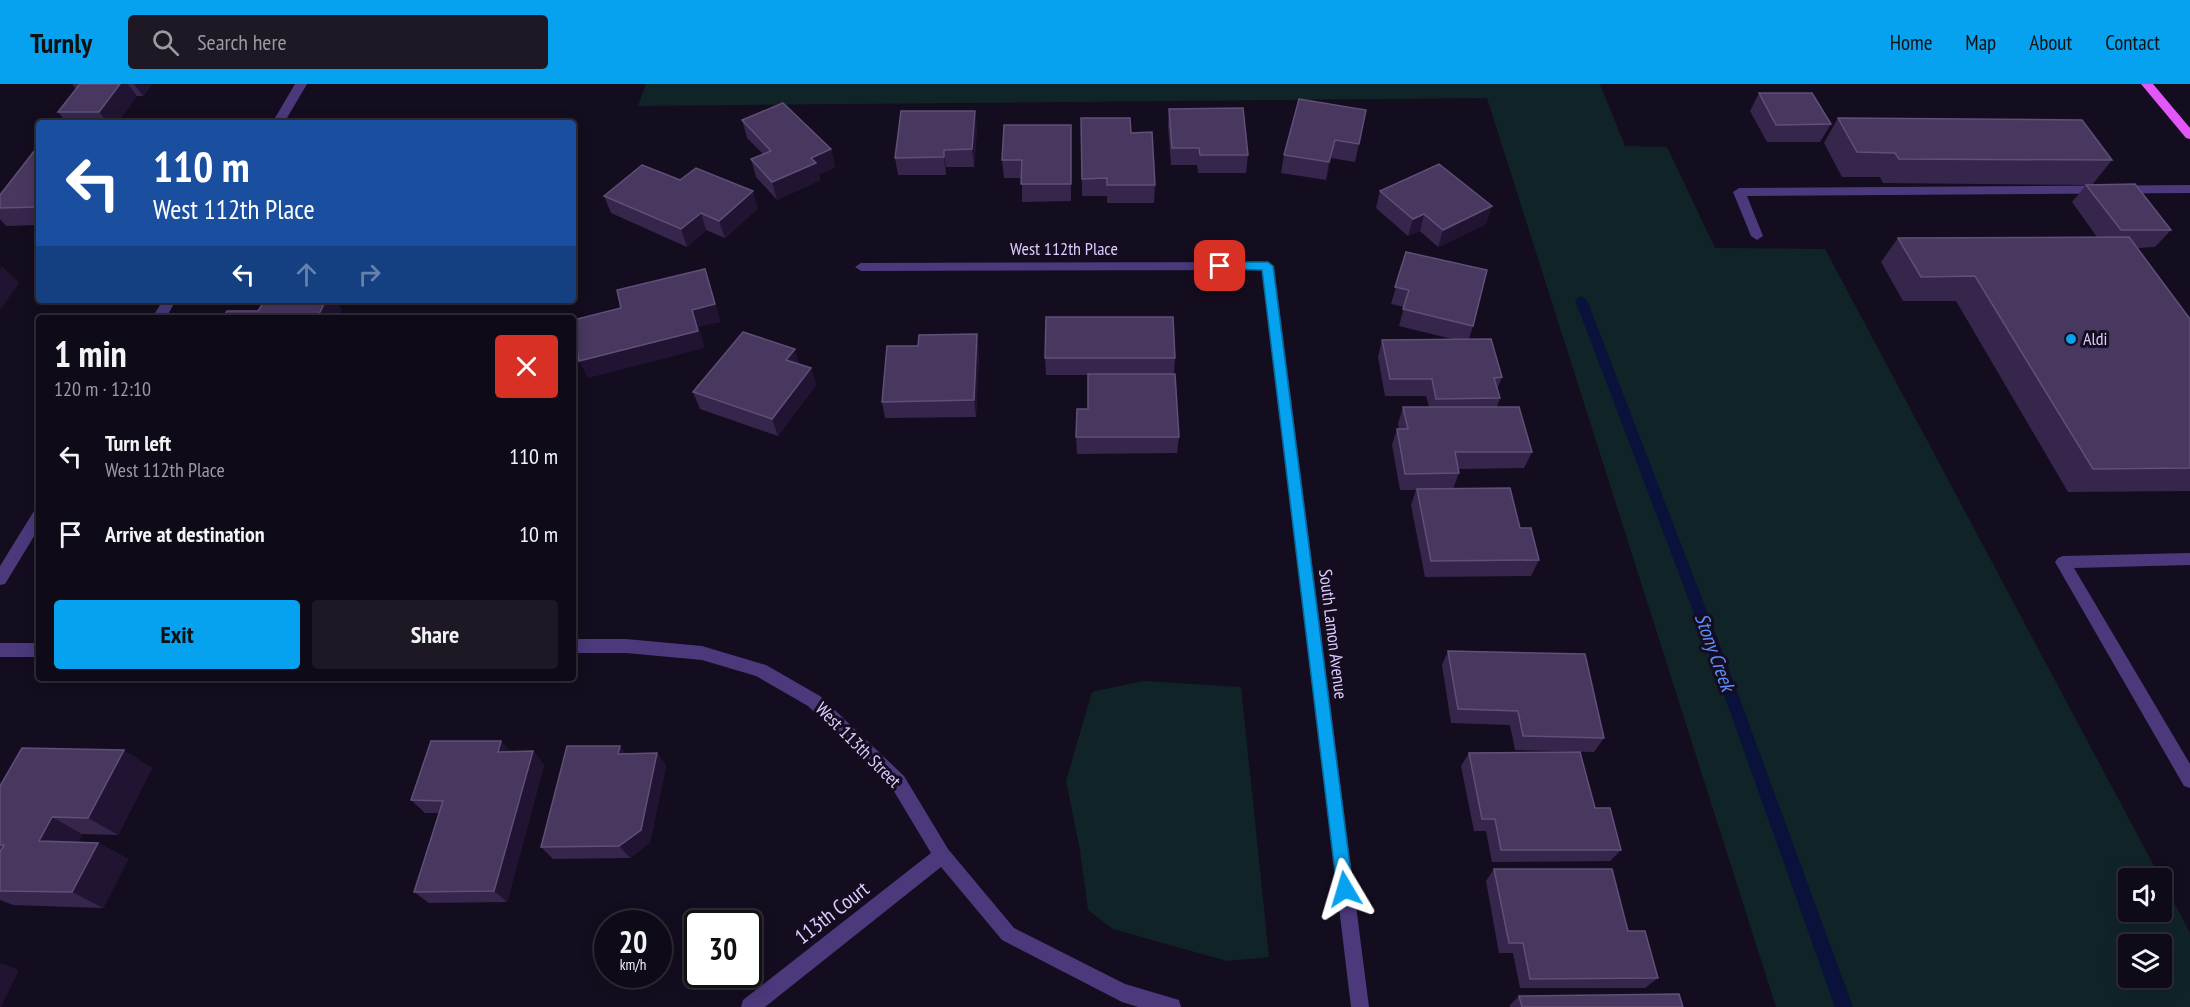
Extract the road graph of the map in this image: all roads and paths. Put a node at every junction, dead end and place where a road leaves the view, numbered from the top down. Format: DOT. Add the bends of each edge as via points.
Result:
graph roads {
  1 [pos="301,84"];
  2 [pos="2147,84"];
  3 [pos="280,120"];
  4 [pos="2190,135"];
  5 [pos="2190,189"];
  6 [pos="1757,236"];
  7 [pos="1268,266"];
  8 [pos="861,267"];
  9 [pos="36,520"];
  10 [pos="2190,559"];
  11 [pos="0,579"];
  12 [pos="576,646"];
  13 [pos="0,650"];
  14 [pos="36,650"];
  15 [pos="2190,780"];
  16 [pos="942,855"];
  17 [pos="750,1007"];
  18 [pos="1172,1007"];
  19 [pos="1360,1007"];
  1 -- 3 [label="street"];
  2 -- 4 [label="main road"];
  5 -- 6 [label="street" via="1739,192"];
  7 -- 8 [label="street, West 112th Place"];
  7 -- 19 [label="street, South Lamon Avenue"];
  9 -- 11 [label="street"];
  10 -- 15 [label="street" via="2063,562"];
  12 -- 16 [label="street, West 113th Street" via="702,653 760,670 778,680 814,701 898,782"];
  13 -- 14 [label="street"];
  16 -- 17 [label="street, 113th Court"];
  16 -- 18 [label="street, West 113th Street" via="1008,934 1122,993"];
}
